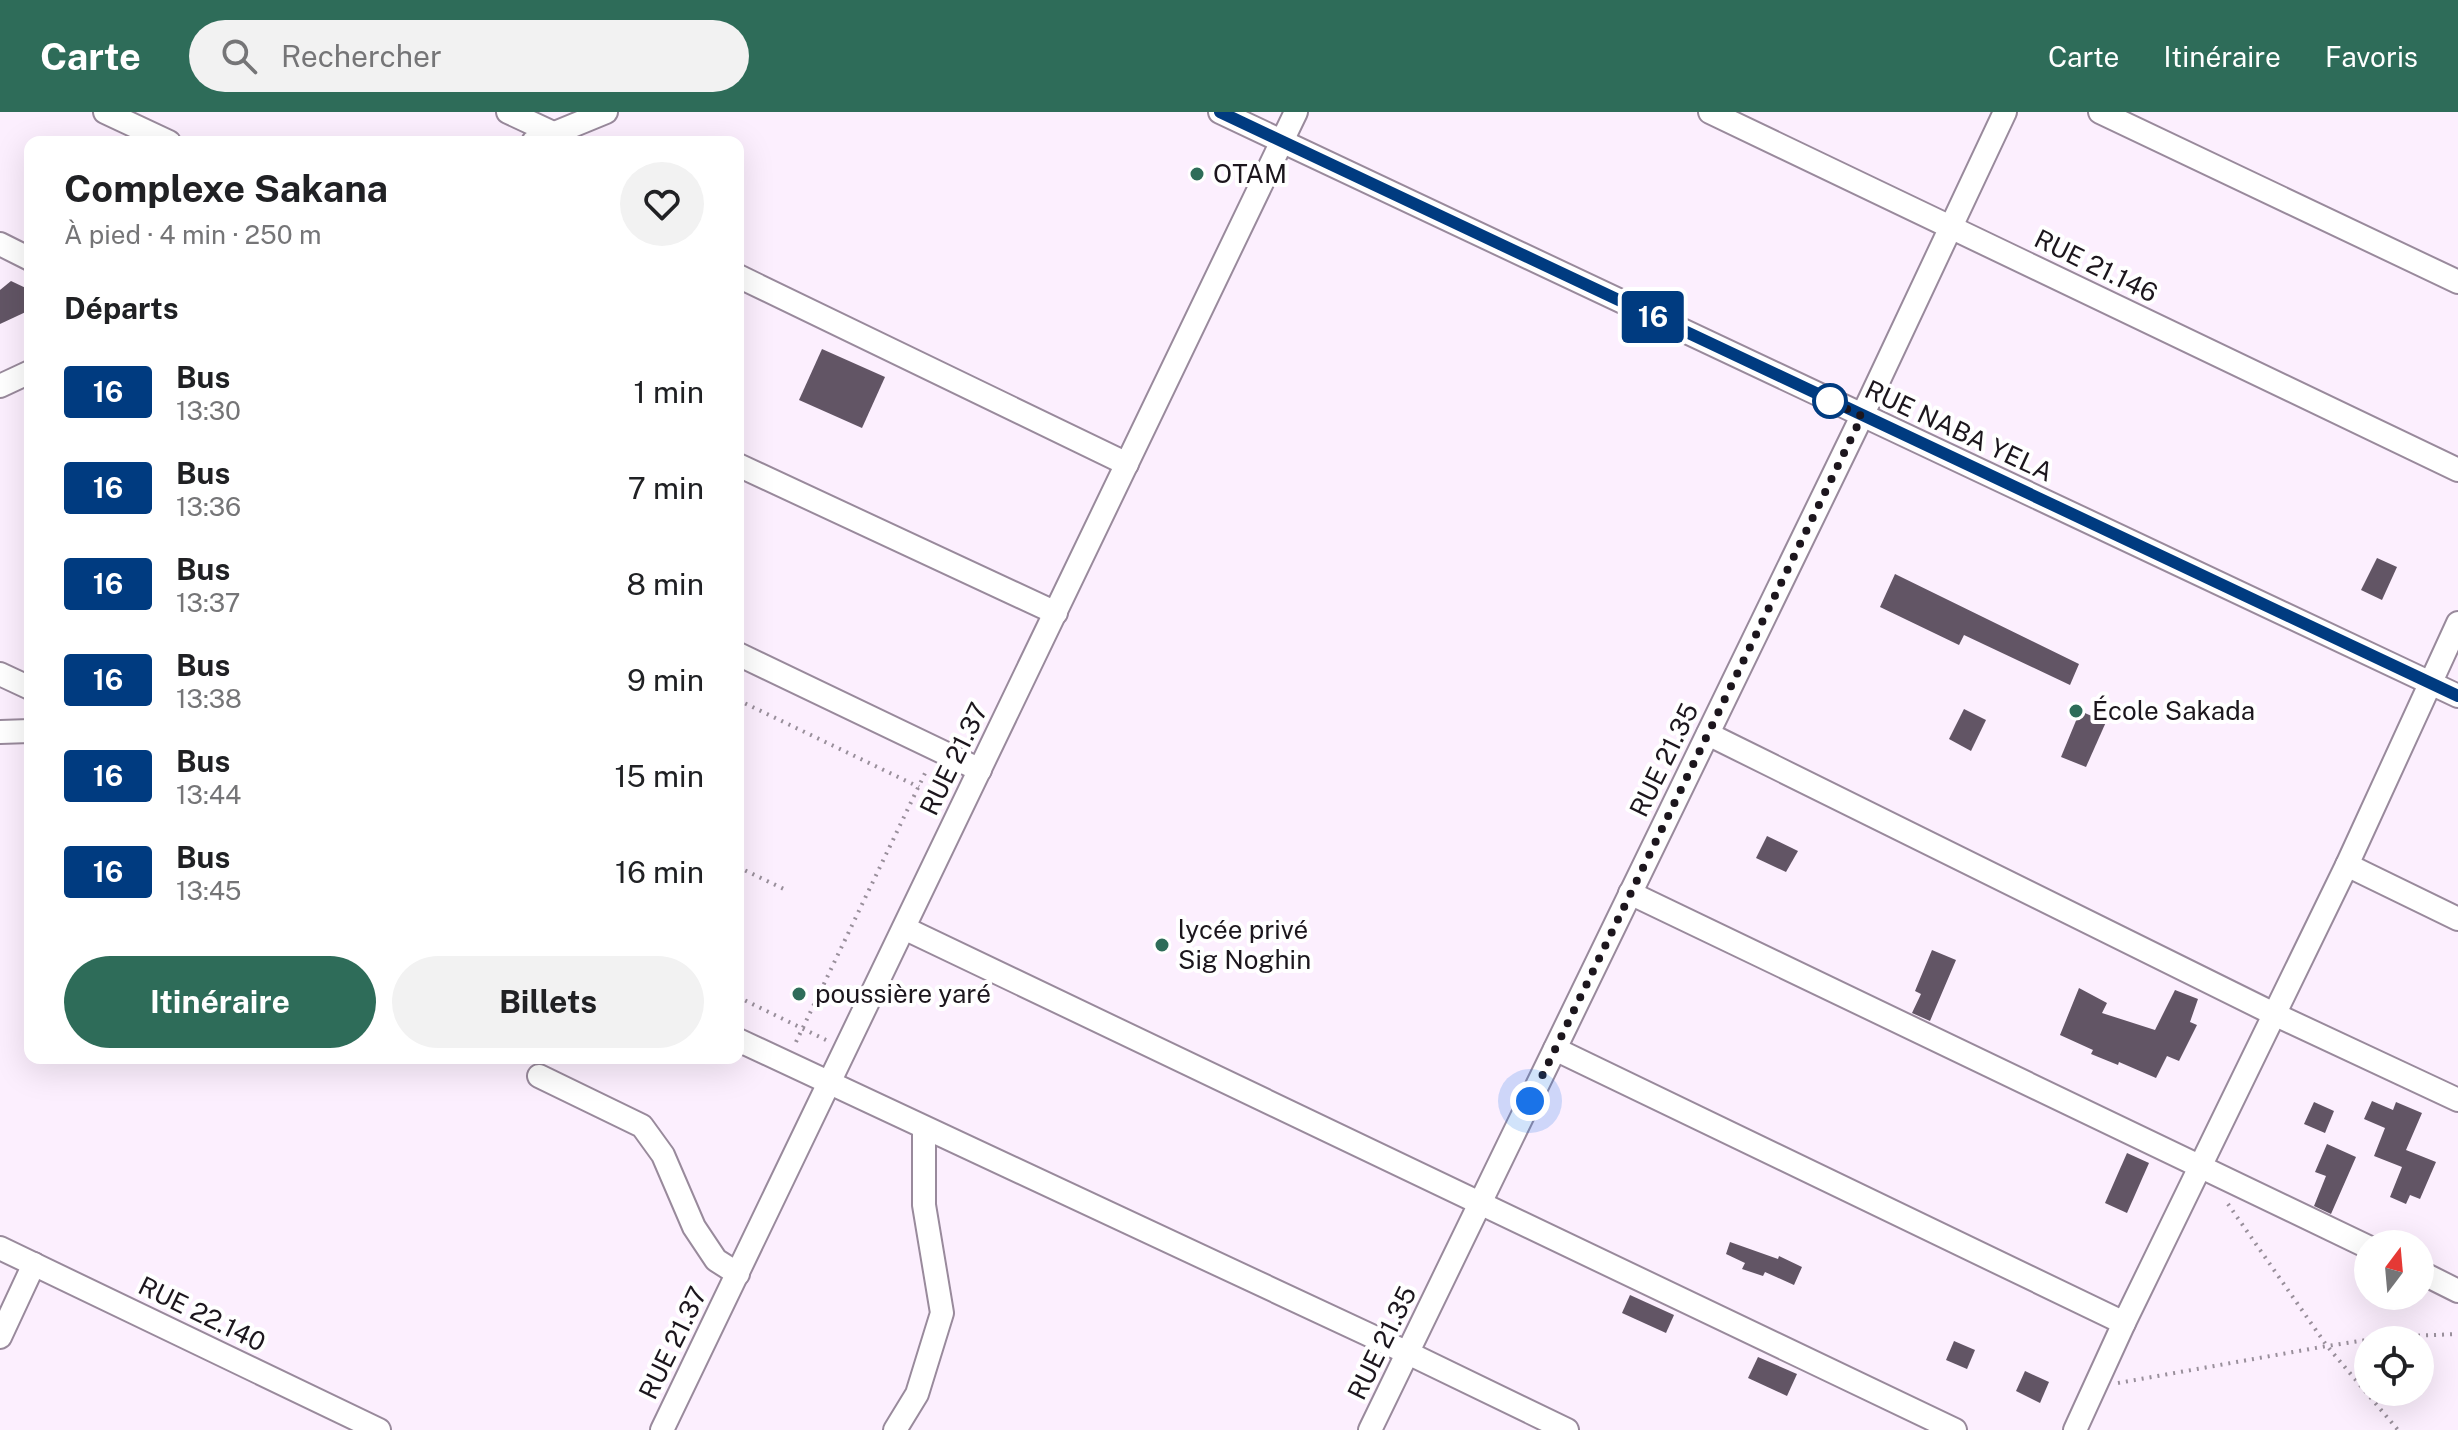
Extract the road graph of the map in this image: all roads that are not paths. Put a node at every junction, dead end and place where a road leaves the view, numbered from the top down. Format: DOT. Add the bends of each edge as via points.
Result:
graph roads {
  1 [pos="105,112"];
  2 [pos="508,112"];
  3 [pos="1220,112"];
  4 [pos="1296,112"];
  5 [pos="1710,112"];
  6 [pos="2005,112"];
  7 [pos="2100,112"];
  8 [pos="597,114"];
  9 [pos="156,136"];
  10 [pos="540,136"];
  11 [pos="548,136"];
  12 [pos="1282,142"];
  13 [pos="1951,227"];
  14 [pos="0,244"];
  15 [pos="24,256"];
  16 [pos="744,279"];
  17 [pos="2458,282"];
  18 [pos="24,375"];
  19 [pos="0,386"];
  20 [pos="1862,416"];
  21 [pos="1127,464"];
  22 [pos="744,468"];
  23 [pos="2458,470"];
  24 [pos="1056,613"];
  25 [pos="2458,623"];
  26 [pos="744,657"];
  27 [pos="0,674"];
  28 [pos="2432,684"];
  29 [pos="24,685"];
  30 [pos="2458,696"];
  31 [pos="24,731"];
  32 [pos="0,732"];
  33 [pos="1708,734"];
  34 [pos="980,770"];
  35 [pos="2347,865"];
  36 [pos="1630,893"];
  37 [pos="2458,919"];
  38 [pos="904,928"];
  39 [pos="2274,1014"];
  40 [pos="744,1043"];
  41 [pos="1555,1049"];
  42 [pos="539,1076"];
  43 [pos="829,1083"];
  44 [pos="2458,1100"];
  45 [pos="924,1128"];
  46 [pos="2201,1166"];
  47 [pos="1480,1204"];
  48 [pos="2354,1240"];
  49 [pos="0,1248"];
  50 [pos="34,1264"];
  51 [pos="738,1274"];
  52 [pos="2434,1279"];
  53 [pos="2458,1291"];
  54 [pos="2124,1323"];
  55 [pos="0,1337"];
  56 [pos="1408,1353"];
  57 [pos="379,1430"];
  58 [pos="662,1430"];
  59 [pos="895,1430"];
  60 [pos="1370,1430"];
  61 [pos="1567,1430"];
  62 [pos="1955,1430"];
  63 [pos="2075,1430"];
  1 -- 9 [label="street"];
  2 -- 10 [label="street"];
  3 -- 12 [label="street, RUE NABA YELA"];
  4 -- 12 [label="street, RUE 21.37"];
  5 -- 13 [label="street, RUE 21.146"];
  6 -- 13 [label="street, RUE 21.35"];
  7 -- 17 [label="street"];
  8 -- 11 [label="street"];
  12 -- 20 [label="street, RUE NABA YELA"];
  12 -- 21 [label="street, RUE 21.37"];
  13 -- 20 [label="street, RUE 21.35"];
  13 -- 23 [label="street, RUE 21.146"];
  14 -- 15 [label="street"];
  16 -- 21 [label="street"];
  18 -- 19 [label="street"];
  20 -- 28 [label="street, RUE NABA YELA"];
  20 -- 33 [label="street, RUE 21.35"];
  21 -- 24 [label="street, RUE 21.37"];
  22 -- 24 [label="street"];
  24 -- 34 [label="street, RUE 21.37"];
  25 -- 28 [label="street"];
  26 -- 34 [label="street"];
  27 -- 29 [label="street"];
  28 -- 30 [label="street, RUE NABA YELA"];
  28 -- 35 [label="street"];
  31 -- 32 [label="street"];
  33 -- 36 [label="street, RUE 21.35"];
  33 -- 39 [label="street"];
  34 -- 38 [label="street, RUE 21.37"];
  35 -- 37 [label="street"];
  35 -- 39 [label="street"];
  36 -- 41 [label="street, RUE 21.35"];
  36 -- 46 [label="street"];
  38 -- 43 [label="street, RUE 21.37"];
  38 -- 47 [label="street"];
  39 -- 44 [label="street"];
  39 -- 46 [label="street"];
  40 -- 43 [label="street"];
  41 -- 47 [label="street, RUE 21.35"];
  41 -- 54 [label="street"];
  42 -- 51 [label="street" via="642,1126 663,1155 694,1227 716,1260"];
  43 -- 45 [label="street"];
  43 -- 51 [label="street, RUE 21.37"];
  45 -- 56 [label="street"];
  45 -- 59 [label="street" via="924,1205 942,1313 917,1394"];
  46 -- 48 [label="street"];
  46 -- 54 [label="street"];
  47 -- 56 [label="street, RUE 21.35"];
  47 -- 62 [label="street"];
  49 -- 50 [label="street, RUE 22.140"];
  50 -- 55 [label="street"];
  50 -- 57 [label="street, RUE 22.140"];
  51 -- 58 [label="street, RUE 21.37"];
  52 -- 53 [label="street"];
  54 -- 63 [label="street"];
  56 -- 60 [label="street, RUE 21.35"];
  56 -- 61 [label="street"];
}
